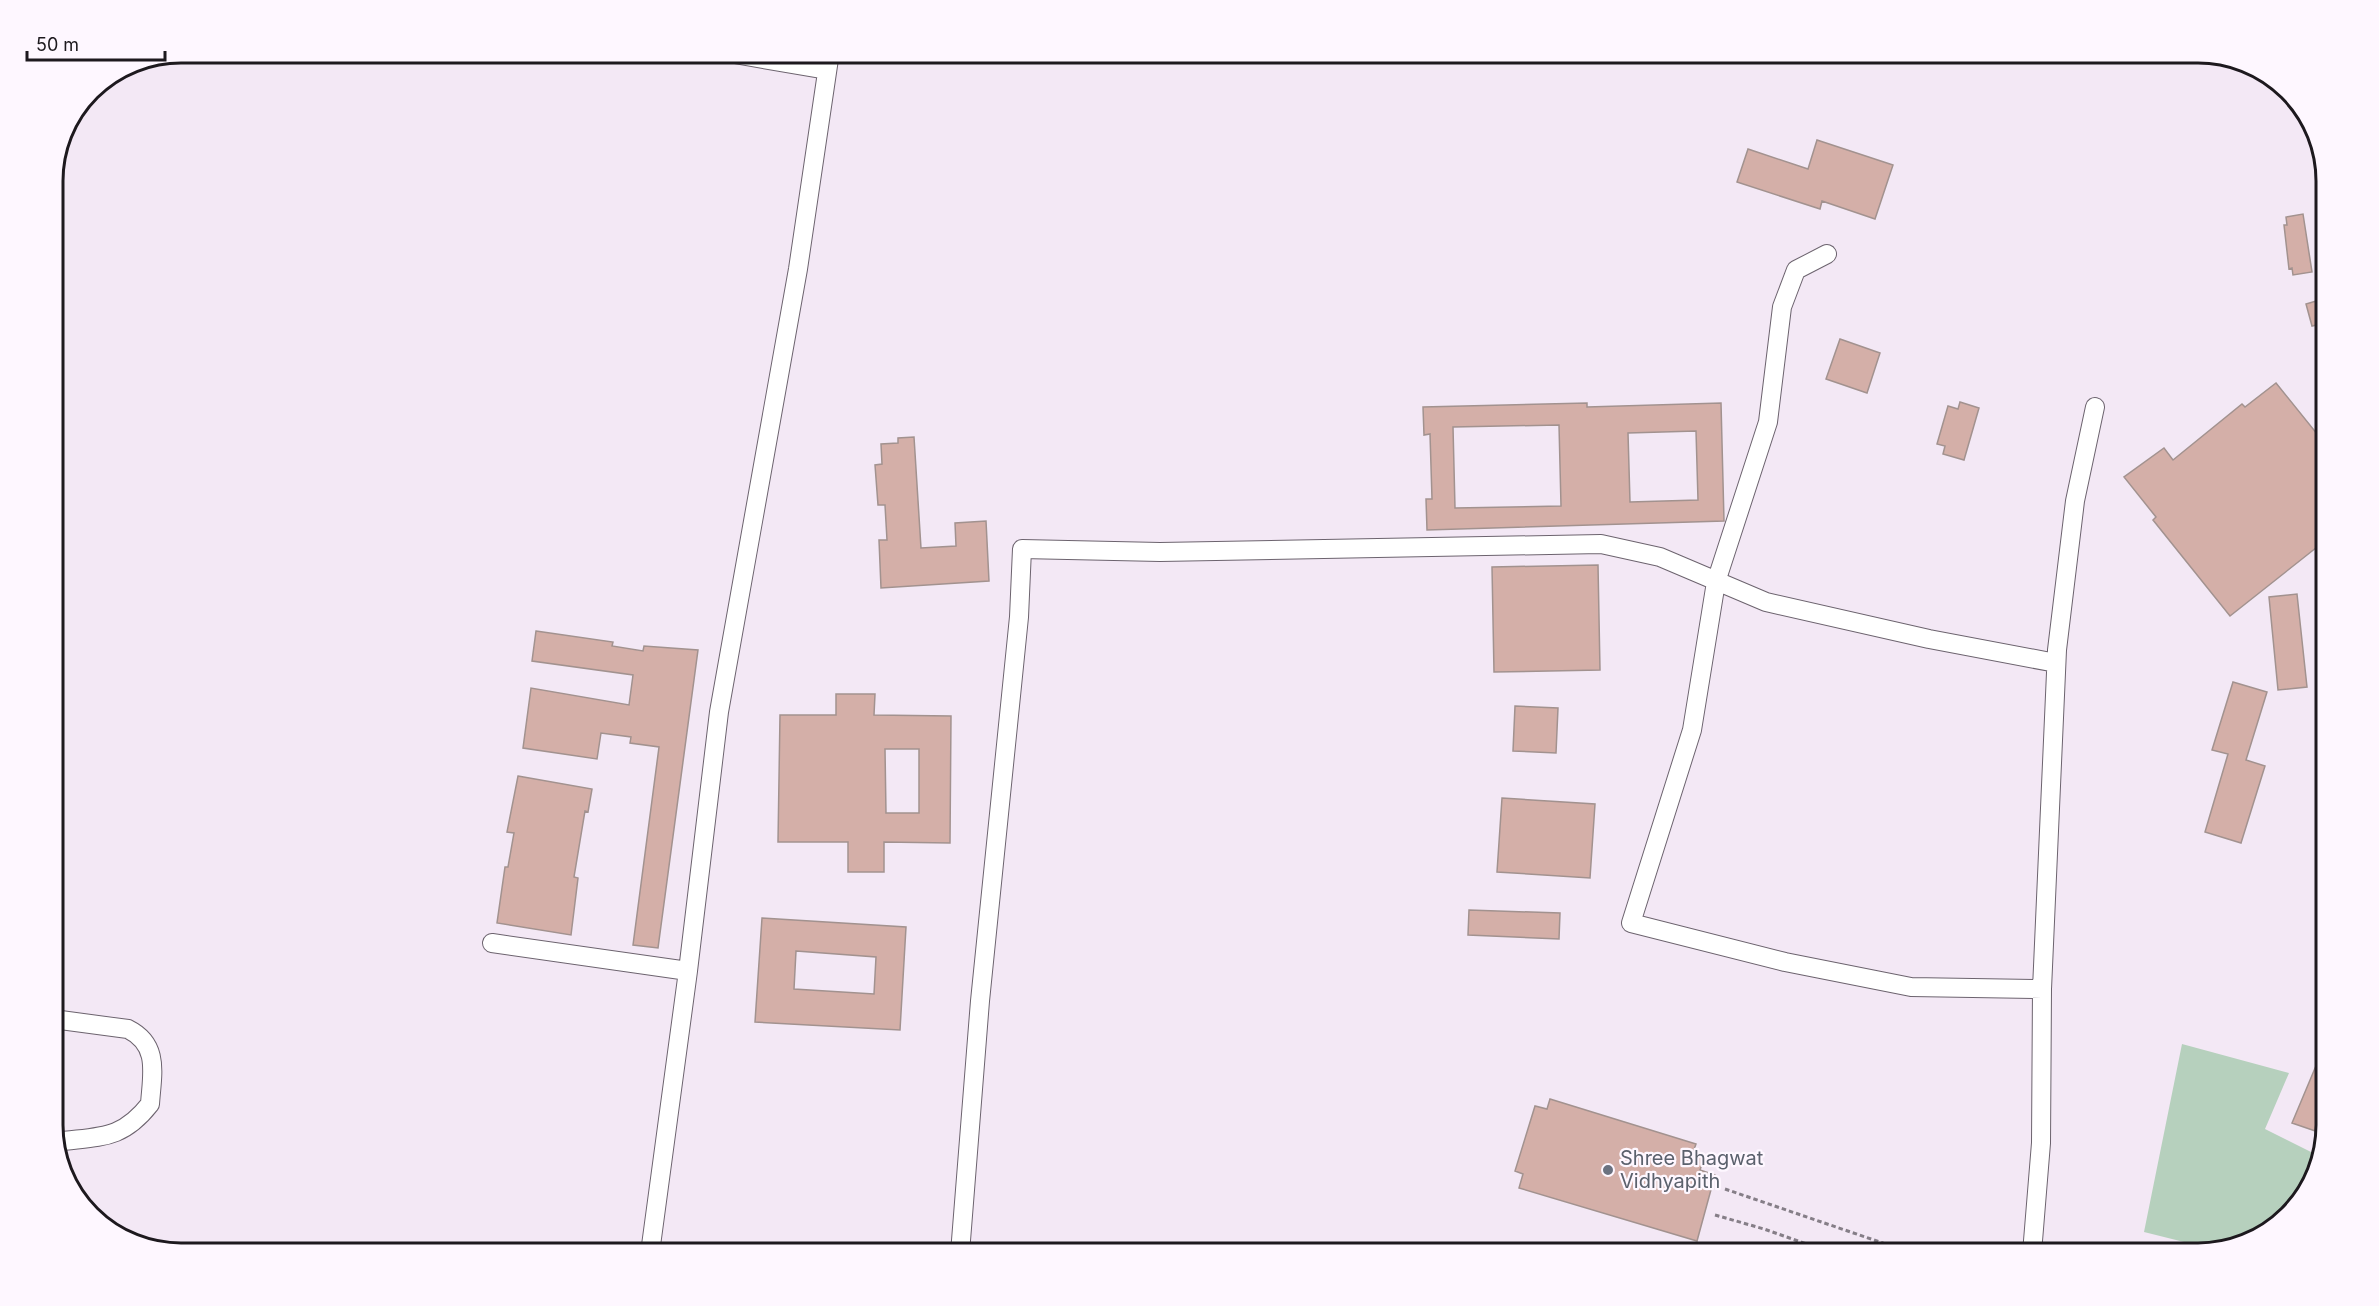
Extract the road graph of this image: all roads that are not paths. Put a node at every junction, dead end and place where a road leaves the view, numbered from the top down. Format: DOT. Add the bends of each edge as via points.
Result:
graph roads {
  1 [pos="829,63"];
  2 [pos="1827,254"];
  3 [pos="2095,407"];
  4 [pos="1716,582"];
  5 [pos="2056,663"];
  6 [pos="492,942"];
  7 [pos="688,971"];
  8 [pos="2042,989"];
  9 [pos="63,1020"];
  10 [pos="64,1141"];
  11 [pos="651,1243"];
  12 [pos="961,1243"];
  13 [pos="2033,1243"];
  1 -- 7 [label="street" via="798,269 718,712"];
  2 -- 4 [label="street" via="1796,270 1782,307 1768,422"];
  3 -- 5 [label="street" via="2075,501"];
  4 -- 5 [label="street" via="1766,602"];
  4 -- 8 [label="street" via="1692,730 1631,922 1785,962 1911,987"];
  4 -- 12 [label="street" via="1660,557 1601,544 1160,552 1022,549"];
  5 -- 8 [label="street"];
  6 -- 7 [label="street"];
  7 -- 11 [label="street"];
  8 -- 13 [label="street" via="2041,1143"];
  9 -- 10 [label="street" via="128,1029 146,1042 153,1058 150,1104 128,1128 110,1135"];
}
